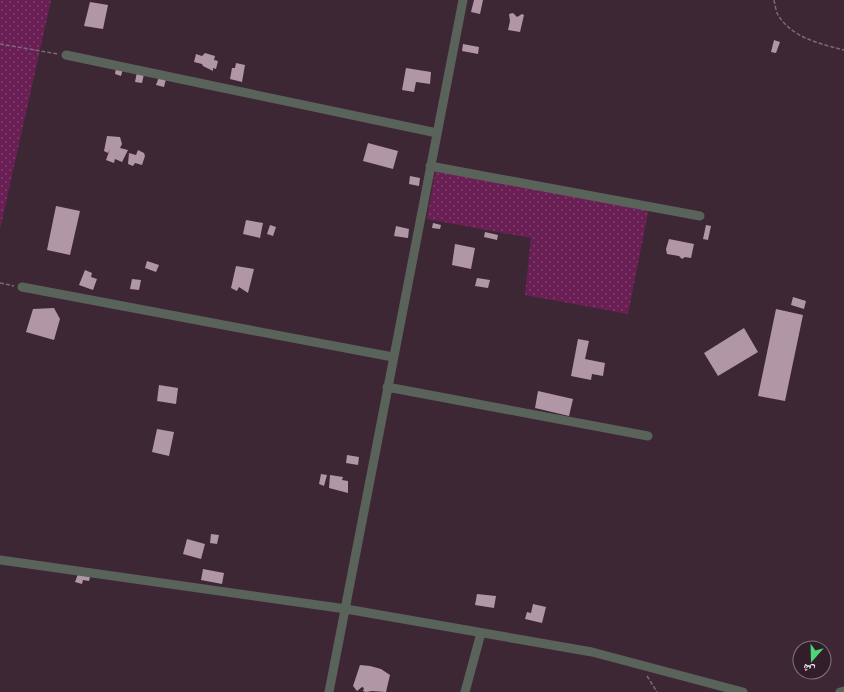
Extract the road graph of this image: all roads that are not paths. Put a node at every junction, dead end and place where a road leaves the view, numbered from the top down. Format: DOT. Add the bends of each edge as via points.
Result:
graph roads {
  1 [pos="463,0"];
  2 [pos="66,55"];
  3 [pos="437,133"];
  4 [pos="430,166"];
  5 [pos="700,216"];
  6 [pos="22,287"];
  7 [pos="393,357"];
  8 [pos="387,387"];
  9 [pos="648,436"];
  10 [pos="0,560"];
  11 [pos="346,609"];
  12 [pos="481,633"];
  13 [pos="844,691"];
  14 [pos="329,692"];
  15 [pos="465,692"];
  16 [pos="743,692"];
  17 [pos="840,692"];
  1 -- 3 [label="street"];
  2 -- 3 [label="street"];
  3 -- 4 [label="street"];
  4 -- 5 [label="street"];
  4 -- 7 [label="street"];
  6 -- 7 [label="street"];
  7 -- 8 [label="street"];
  8 -- 9 [label="street"];
  8 -- 11 [label="street"];
  10 -- 11 [label="street"];
  11 -- 12 [label="street"];
  11 -- 14 [label="street"];
  12 -- 15 [label="street"];
  12 -- 16 [label="street" via="592,652"];
  13 -- 17 [label="street"];
}
